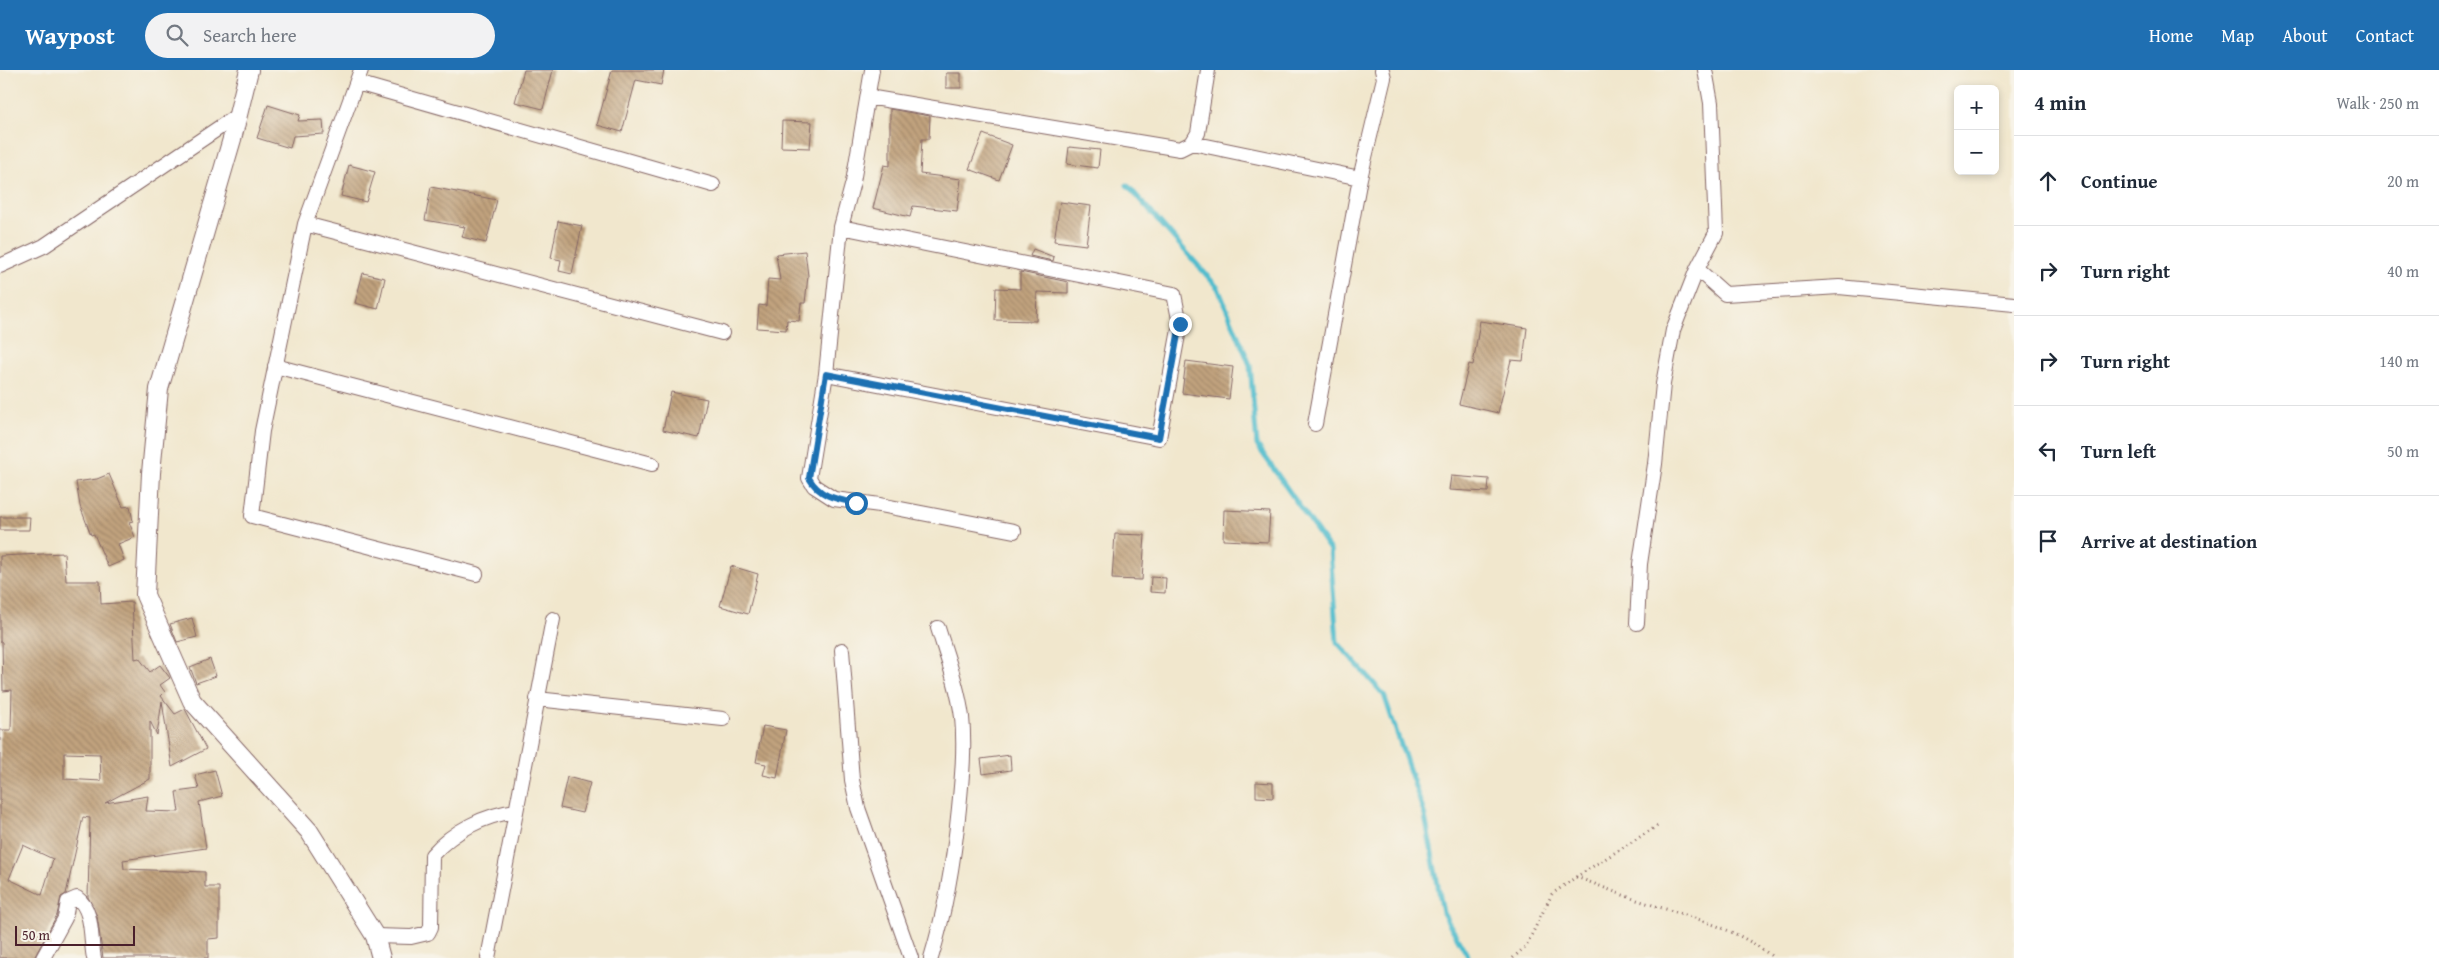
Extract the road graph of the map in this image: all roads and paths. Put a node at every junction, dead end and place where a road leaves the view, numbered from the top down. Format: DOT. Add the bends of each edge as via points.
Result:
graph roads {
  1 [pos="249,70"];
  2 [pos="872,70"];
  3 [pos="1208,70"];
  4 [pos="1382,70"];
  5 [pos="1705,70"];
  6 [pos="359,76"];
  7 [pos="868,97"];
  8 [pos="238,115"];
  9 [pos="1192,143"];
  10 [pos="1360,178"];
  11 [pos="713,185"];
  12 [pos="305,224"];
  13 [pos="841,227"];
  14 [pos="0,266"];
  15 [pos="1697,269"];
  16 [pos="2014,304"];
  17 [pos="722,332"];
  18 [pos="275,366"];
  19 [pos="826,374"];
  20 [pos="1315,424"];
  21 [pos="652,464"];
  22 [pos="1014,531"];
  23 [pos="476,574"];
  24 [pos="553,619"];
  25 [pos="1637,623"];
  26 [pos="938,628"];
  27 [pos="842,650"];
  28 [pos="537,699"];
  29 [pos="723,719"];
  30 [pos="516,811"];
  31 [pos="1659,825"];
  32 [pos="1576,877"];
  33 [pos="375,936"];
  34 [pos="43,958"];
  35 [pos="94,958"];
  36 [pos="381,958"];
  37 [pos="488,958"];
  38 [pos="911,958"];
  39 [pos="931,958"];
  40 [pos="1512,958"];
  41 [pos="1774,958"];
  1 -- 8 [label="street"];
  2 -- 7 [label="street"];
  3 -- 9 [label="street" via="1198,133"];
  4 -- 10 [label="street" via="1384,78"];
  5 -- 15 [label="street" via="1711,103 1716,233"];
  6 -- 11 [label="street"];
  6 -- 12 [label="street"];
  7 -- 9 [label="street" via="1180,149"];
  7 -- 13 [label="street"];
  8 -- 14 [label="street" via="44,246"];
  8 -- 33 [label="street" via="159,389 145,595 192,701 309,831"];
  9 -- 10 [label="street"];
  10 -- 20 [label="street"];
  12 -- 17 [label="street"];
  12 -- 18 [label="street"];
  13 -- 19 [label="street"];
  13 -- 19 [label="street" via="1174,294 1180,324 1159,438"];
  15 -- 16 [label="street" via="1726,294 1839,287"];
  15 -- 25 [label="street" via="1673,330 1663,384 1640,564"];
  18 -- 21 [label="street"];
  18 -- 23 [label="street" via="262,431 252,516"];
  19 -- 22 [label="street" via="809,478 822,493 834,499"];
  24 -- 28 [label="street"];
  26 -- 39 [label="street" via="962,716 963,748 955,857"];
  27 -- 38 [label="street" via="852,780 858,808"];
  28 -- 29 [label="street"];
  28 -- 30 [label="street"];
  30 -- 33 [label="street" via="480,821 440,846 432,855 431,927 428,933 411,937"];
  30 -- 37 [label="street"];
  31 -- 32 [label="path"];
  32 -- 40 [label="path" via="1552,894 1526,946"];
  32 -- 41 [label="path" via="1739,934"];
  33 -- 36 [label="street"];
  34 -- 35 [label="street" via="65,918 68,902 77,898 82,902 91,926"];
}
